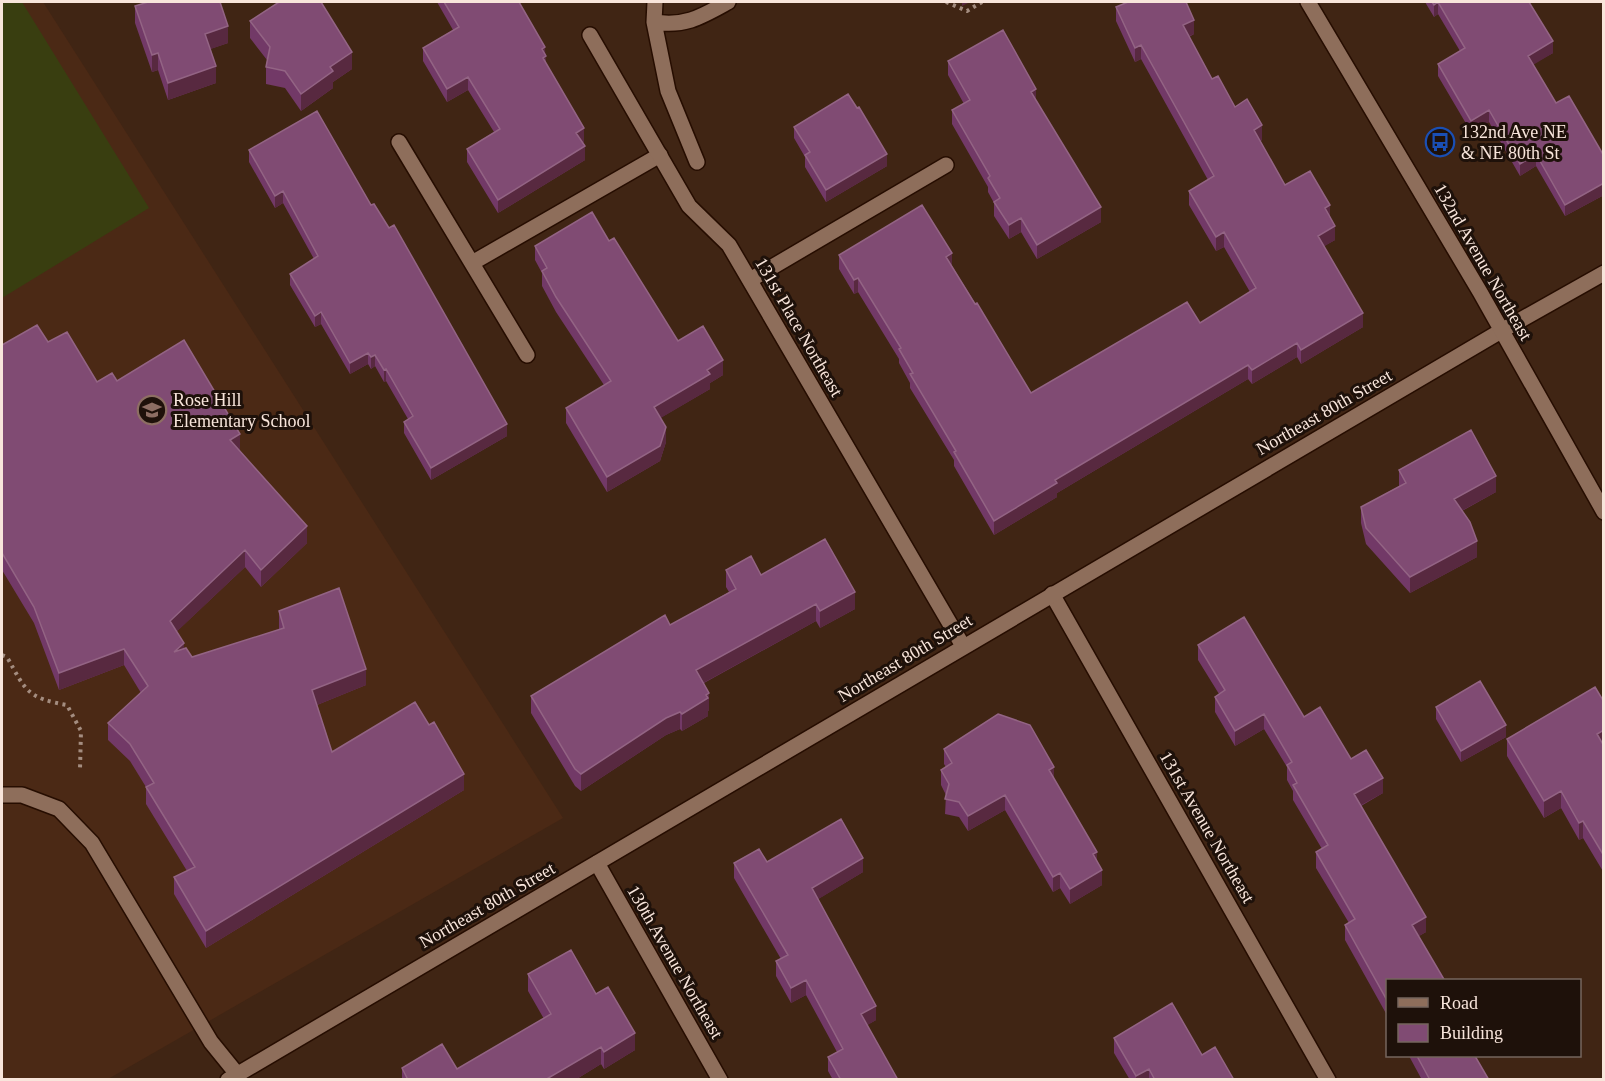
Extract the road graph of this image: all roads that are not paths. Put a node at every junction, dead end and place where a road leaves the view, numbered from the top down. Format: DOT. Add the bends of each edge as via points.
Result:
graph roads {
  1 [pos="655,2"];
  2 [pos="728,2"];
  3 [pos="1308,2"];
  4 [pos="654,22"];
  5 [pos="590,35"];
  6 [pos="399,142"];
  7 [pos="660,155"];
  8 [pos="697,162"];
  9 [pos="946,165"];
  10 [pos="472,263"];
  11 [pos="1604,273"];
  12 [pos="750,280"];
  13 [pos="1502,331"];
  14 [pos="527,355"];
  15 [pos="1604,512"];
  16 [pos="1052,594"];
  17 [pos="963,646"];
  18 [pos="2,795"];
  19 [pos="597,863"];
  20 [pos="233,1077"];
  21 [pos="720,1080"];
  22 [pos="1328,1080"];
  1 -- 4 [label="street"];
  2 -- 4 [label="street" via="674,26"];
  3 -- 13 [label="street, 132nd Avenue Northeast"];
  4 -- 8 [label="street" via="668,91"];
  5 -- 7 [label="street, 131st Place Northeast"];
  6 -- 10 [label="street"];
  7 -- 10 [label="street"];
  7 -- 12 [label="street, 131st Place Northeast" via="689,206 729,245"];
  9 -- 12 [label="street"];
  10 -- 14 [label="street"];
  11 -- 13 [label="street, Northeast 80th Street"];
  12 -- 17 [label="street, 131st Place Northeast"];
  13 -- 15 [label="street, 132nd Avenue Northeast"];
  13 -- 16 [label="street, Northeast 80th Street"];
  16 -- 17 [label="street, Northeast 80th Street"];
  16 -- 22 [label="street, 131st Avenue Northeast"];
  17 -- 19 [label="street, Northeast 80th Street"];
  18 -- 20 [label="street" via="22,795 59,809 92,843"];
  19 -- 20 [label="street, Northeast 80th Street"];
  19 -- 21 [label="street, 130th Avenue Northeast"];
}
